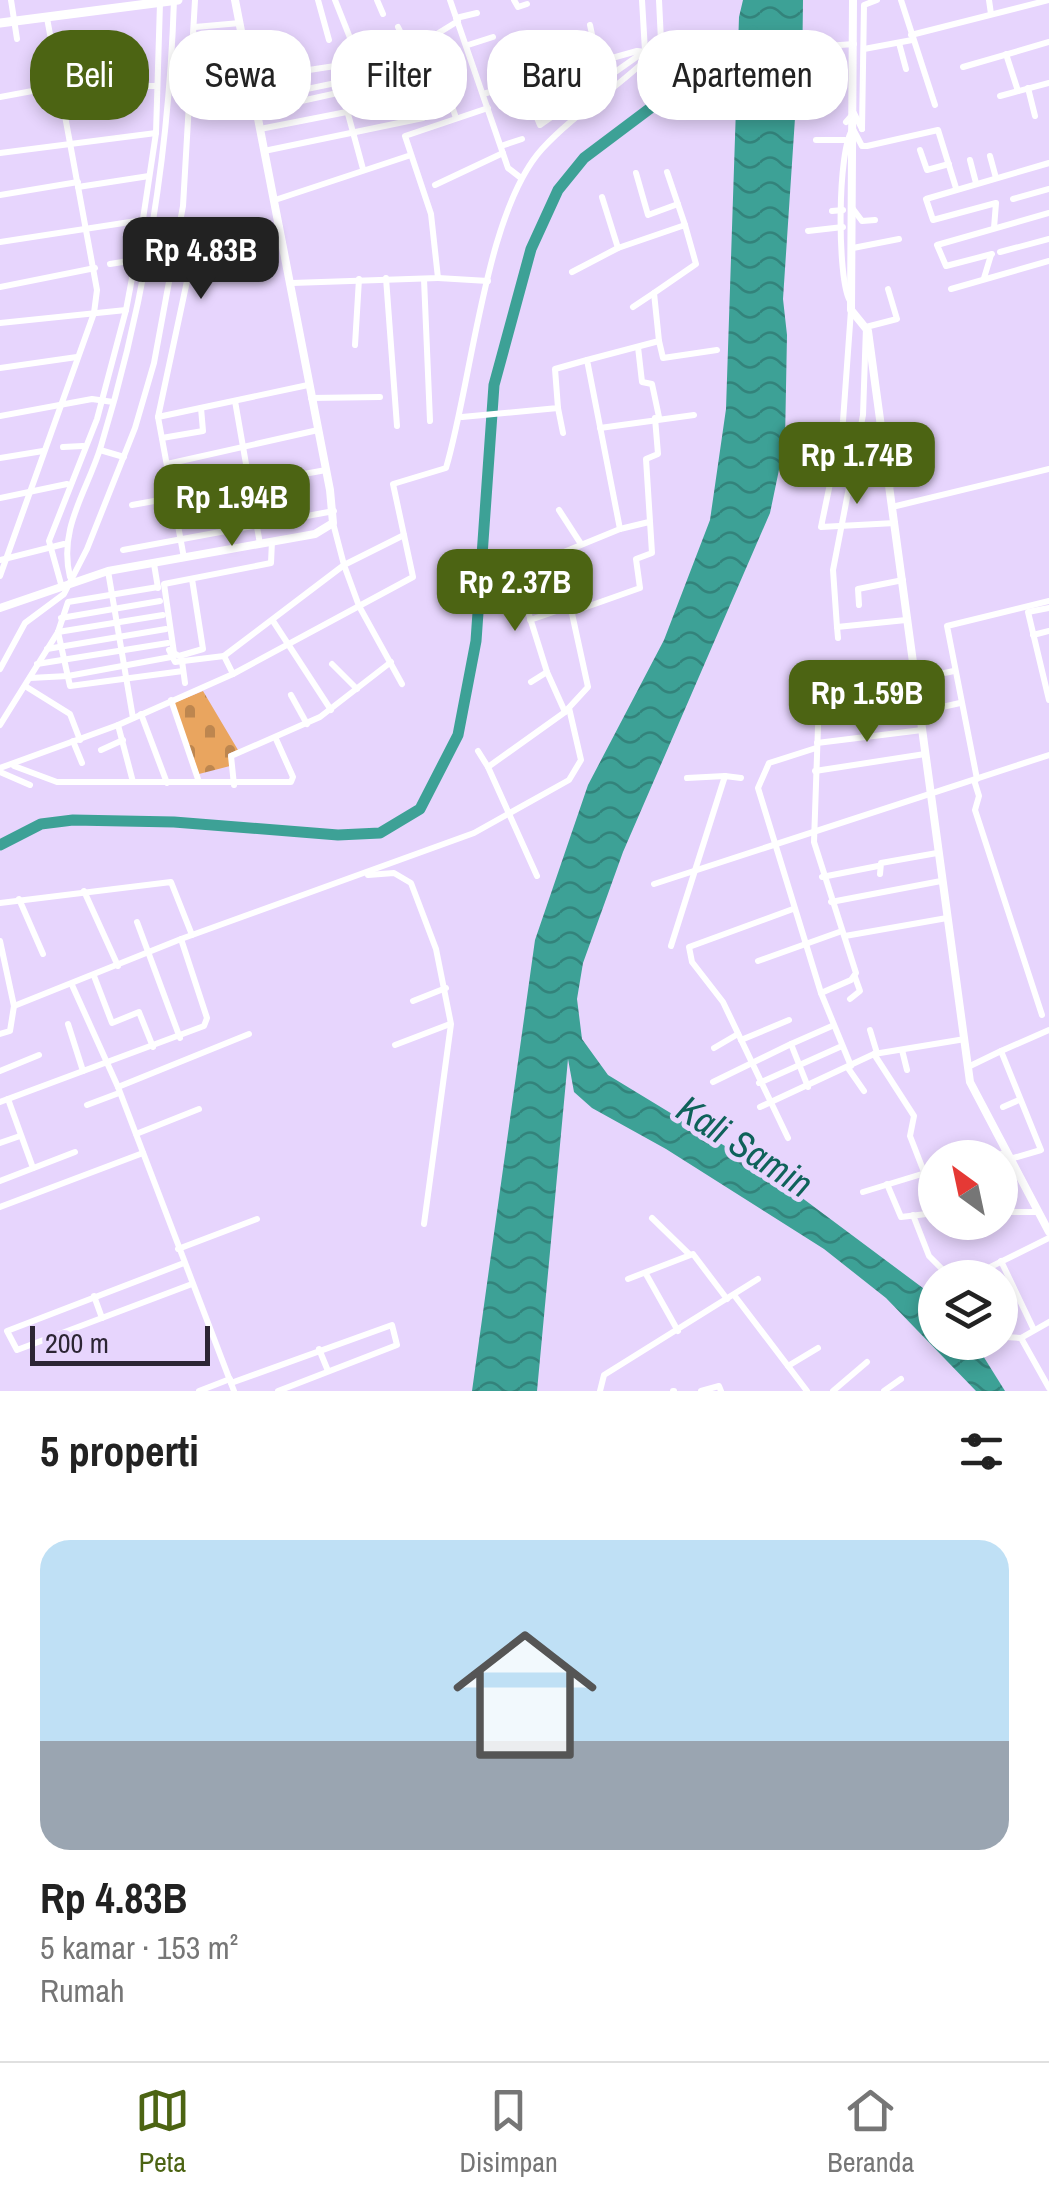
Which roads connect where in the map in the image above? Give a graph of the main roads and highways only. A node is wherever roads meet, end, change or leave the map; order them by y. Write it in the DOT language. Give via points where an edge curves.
graph roads {
  1 [pos="170,1"];
  2 [pos="121,4"];
  3 [pos="0,23"];
  1 -- 2 [label="main road"];
  2 -- 3 [label="main road"];
}
